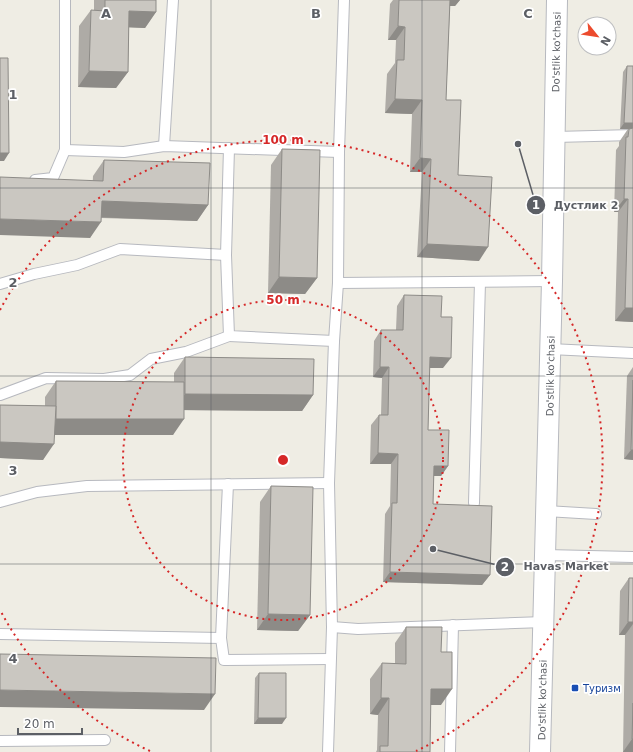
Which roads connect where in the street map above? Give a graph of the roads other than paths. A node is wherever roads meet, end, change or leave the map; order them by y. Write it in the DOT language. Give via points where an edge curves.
graph roads {
  1 [pos="65,0"];
  2 [pos="173,0"];
  3 [pos="344,0"];
  4 [pos="557,0"];
  5 [pos="633,135"];
  6 [pos="555,137"];
  7 [pos="164,146"];
  8 [pos="230,148"];
  9 [pos="65,150"];
  10 [pos="339,152"];
  11 [pos="24,180"];
  12 [pos="226,256"];
  13 [pos="552,281"];
  14 [pos="480,282"];
  15 [pos="338,283"];
  16 [pos="0,284"];
  17 [pos="229,336"];
  18 [pos="334,341"];
  19 [pos="550,349"];
  20 [pos="633,353"];
  21 [pos="0,395"];
  22 [pos="330,483"];
  23 [pos="228,484"];
  24 [pos="0,502"];
  25 [pos="474,503"];
  26 [pos="546,511"];
  27 [pos="596,514"];
  28 [pos="545,555"];
  29 [pos="633,557"];
  30 [pos="544,622"];
  31 [pos="453,625"];
  32 [pos="332,627"];
  33 [pos="0,634"];
  34 [pos="221,638"];
  35 [pos="330,659"];
  36 [pos="105,740"];
  37 [pos="0,741"];
  38 [pos="328,752"];
  39 [pos="450,752"];
  40 [pos="540,752"];
  1 -- 9 [label="lane"];
  2 -- 7 [label="lane"];
  3 -- 10 [label="lane"];
  4 -- 6 [label="street, Do'stlik ko'chasi"];
  5 -- 6 [label="lane"];
  6 -- 13 [label="street, Do'stlik ko'chasi"];
  7 -- 8 [label="lane"];
  7 -- 9 [label="lane" via="124,152"];
  8 -- 10 [label="lane"];
  8 -- 12 [label="lane"];
  9 -- 11 [label="lane" via="53,178"];
  10 -- 15 [label="lane"];
  12 -- 16 [label="lane" via="120,249 78,265"];
  12 -- 17 [label="lane"];
  13 -- 14 [label="lane"];
  13 -- 19 [label="street, Do'stlik ko'chasi"];
  14 -- 15 [label="lane"];
  14 -- 25 [label="lane"];
  15 -- 18 [label="lane"];
  17 -- 18 [label="lane"];
  17 -- 21 [label="lane" via="186,352 152,359 130,375 104,379 46,378"];
  18 -- 22 [label="lane"];
  19 -- 20 [label="lane"];
  19 -- 26 [label="street, Do'stlik ko'chasi"];
  22 -- 23 [label="lane"];
  22 -- 32 [label="lane"];
  23 -- 24 [label="lane" via="87,486 37,492"];
  23 -- 34 [label="lane"];
  26 -- 27 [label="lane"];
  26 -- 28 [label="street, Do'stlik ko'chasi"];
  28 -- 29 [label="lane"];
  28 -- 30 [label="street, Do'stlik ko'chasi"];
  30 -- 31 [label="lane"];
  30 -- 40 [label="street, Do'stlik ko'chasi"];
  31 -- 32 [label="lane" via="358,629"];
  31 -- 39 [label="lane"];
  32 -- 35 [label="lane"];
  33 -- 34 [label="lane"];
  34 -- 35 [label="lane" via="224,660"];
  35 -- 38 [label="lane"];
  36 -- 37 [label="lane"];
}
